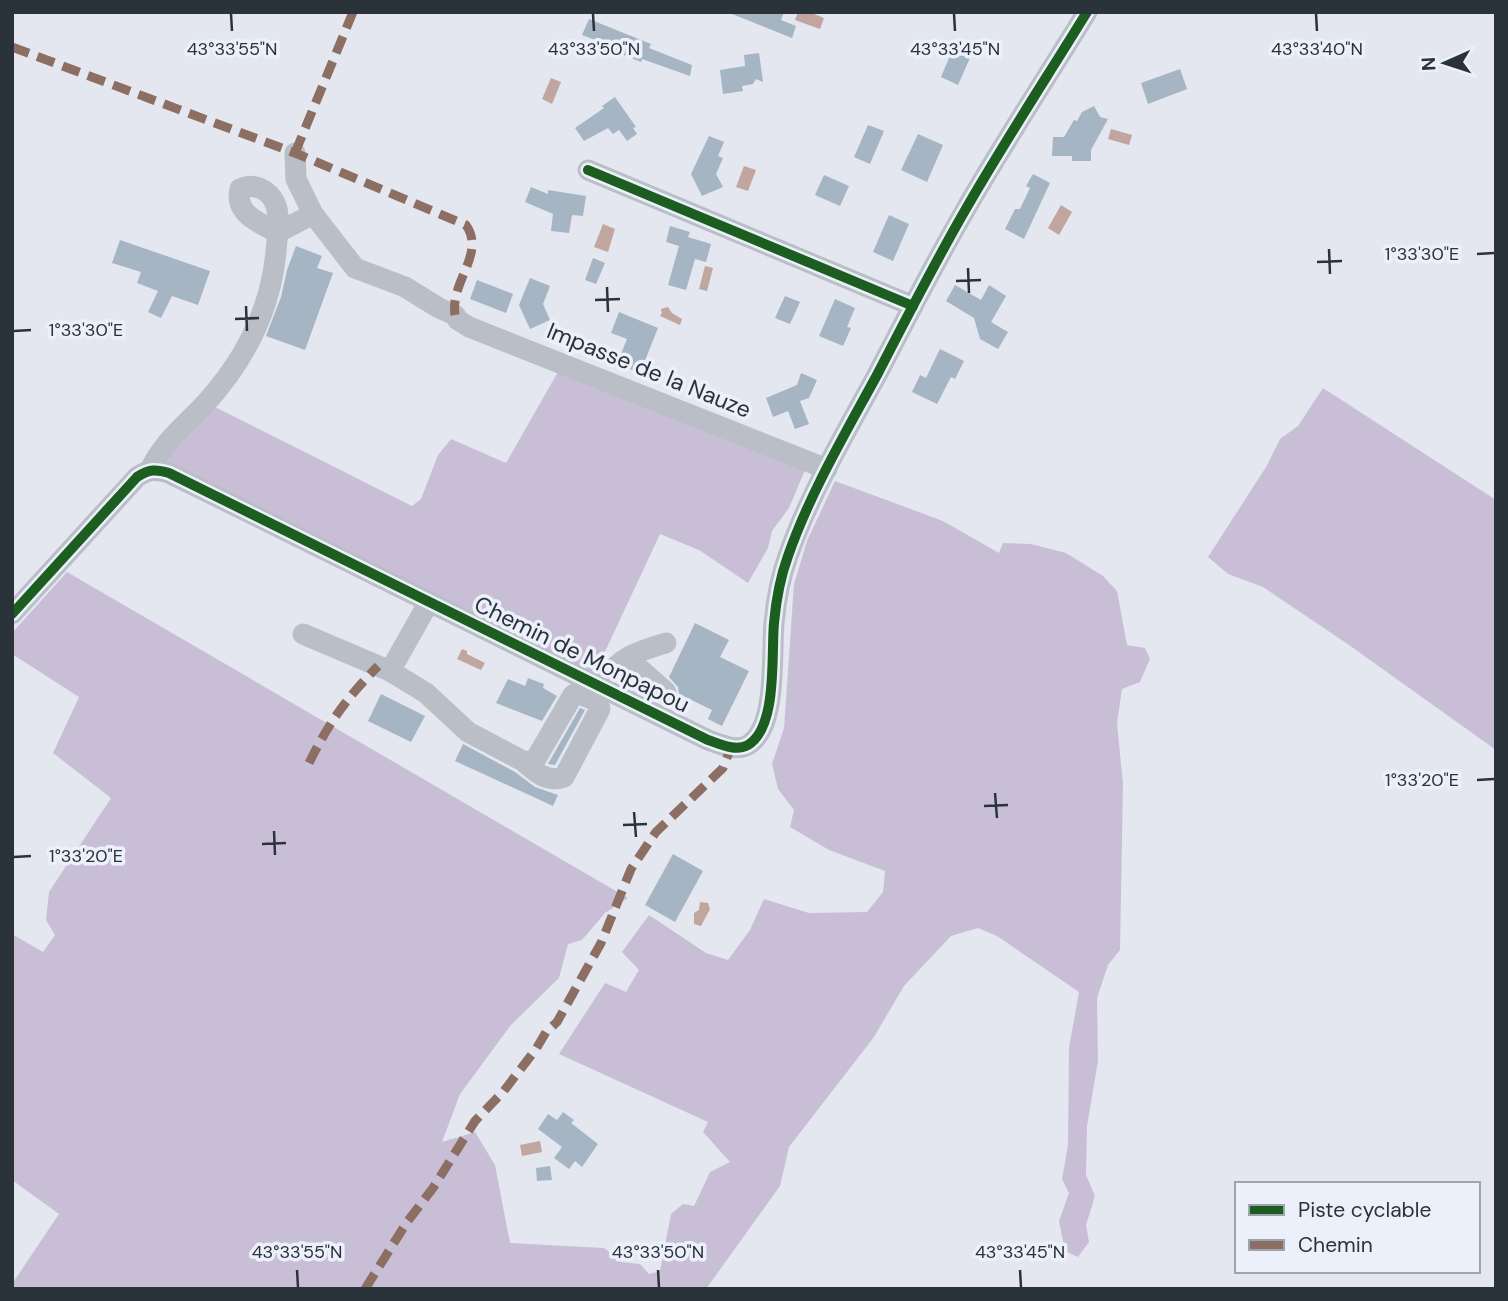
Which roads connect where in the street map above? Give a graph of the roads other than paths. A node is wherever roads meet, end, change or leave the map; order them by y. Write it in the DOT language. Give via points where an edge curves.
graph roads {
  1 [pos="1087,12"];
  2 [pos="295,153"];
  3 [pos="588,170"];
  4 [pos="296,178"];
  5 [pos="271,195"];
  6 [pos="313,214"];
  7 [pos="277,233"];
  8 [pos="913,306"];
  9 [pos="827,469"];
  10 [pos="150,470"];
  11 [pos="429,602"];
  12 [pos="12,614"];
  13 [pos="303,634"];
  14 [pos="666,643"];
  15 [pos="623,661"];
  16 [pos="390,671"];
  17 [pos="601,686"];
  18 [pos="666,692"];
  19 [pos="523,761"];
  1 -- 8 [label="street, Chemin de Monpapou" via="972,198"];
  2 -- 4 [label="street"];
  3 -- 8 [label="street"];
  4 -- 5 [label="street"];
  4 -- 6 [label="street, Impasse de la Nauze"];
  5 -- 7 [label="street" via="277,207"];
  5 -- 7 [label="street" via="251,186 240,189 238,198 247,215"];
  6 -- 7 [label="street"];
  6 -- 9 [label="street, Impasse de la Nauze" via="355,268 405,287 469,327"];
  7 -- 10 [label="street" via="262,314 238,364 163,447"];
  8 -- 9 [label="street, Chemin de Monpapou"];
  9 -- 17 [label="street, Chemin de Monpapou" via="784,570 774,623 768,707 760,731 749,745 731,747 708,740"];
  10 -- 11 [label="street, Chemin de Monpapou" via="169,473"];
  10 -- 12 [label="street" via="137,477"];
  11 -- 16 [label="street"];
  11 -- 17 [label="street, Chemin de Monpapou"];
  13 -- 16 [label="street"];
  14 -- 15 [label="street" via="636,651"];
  15 -- 17 [label="street"];
  15 -- 18 [label="street"];
  16 -- 19 [label="street" via="426,693 468,732"];
}
